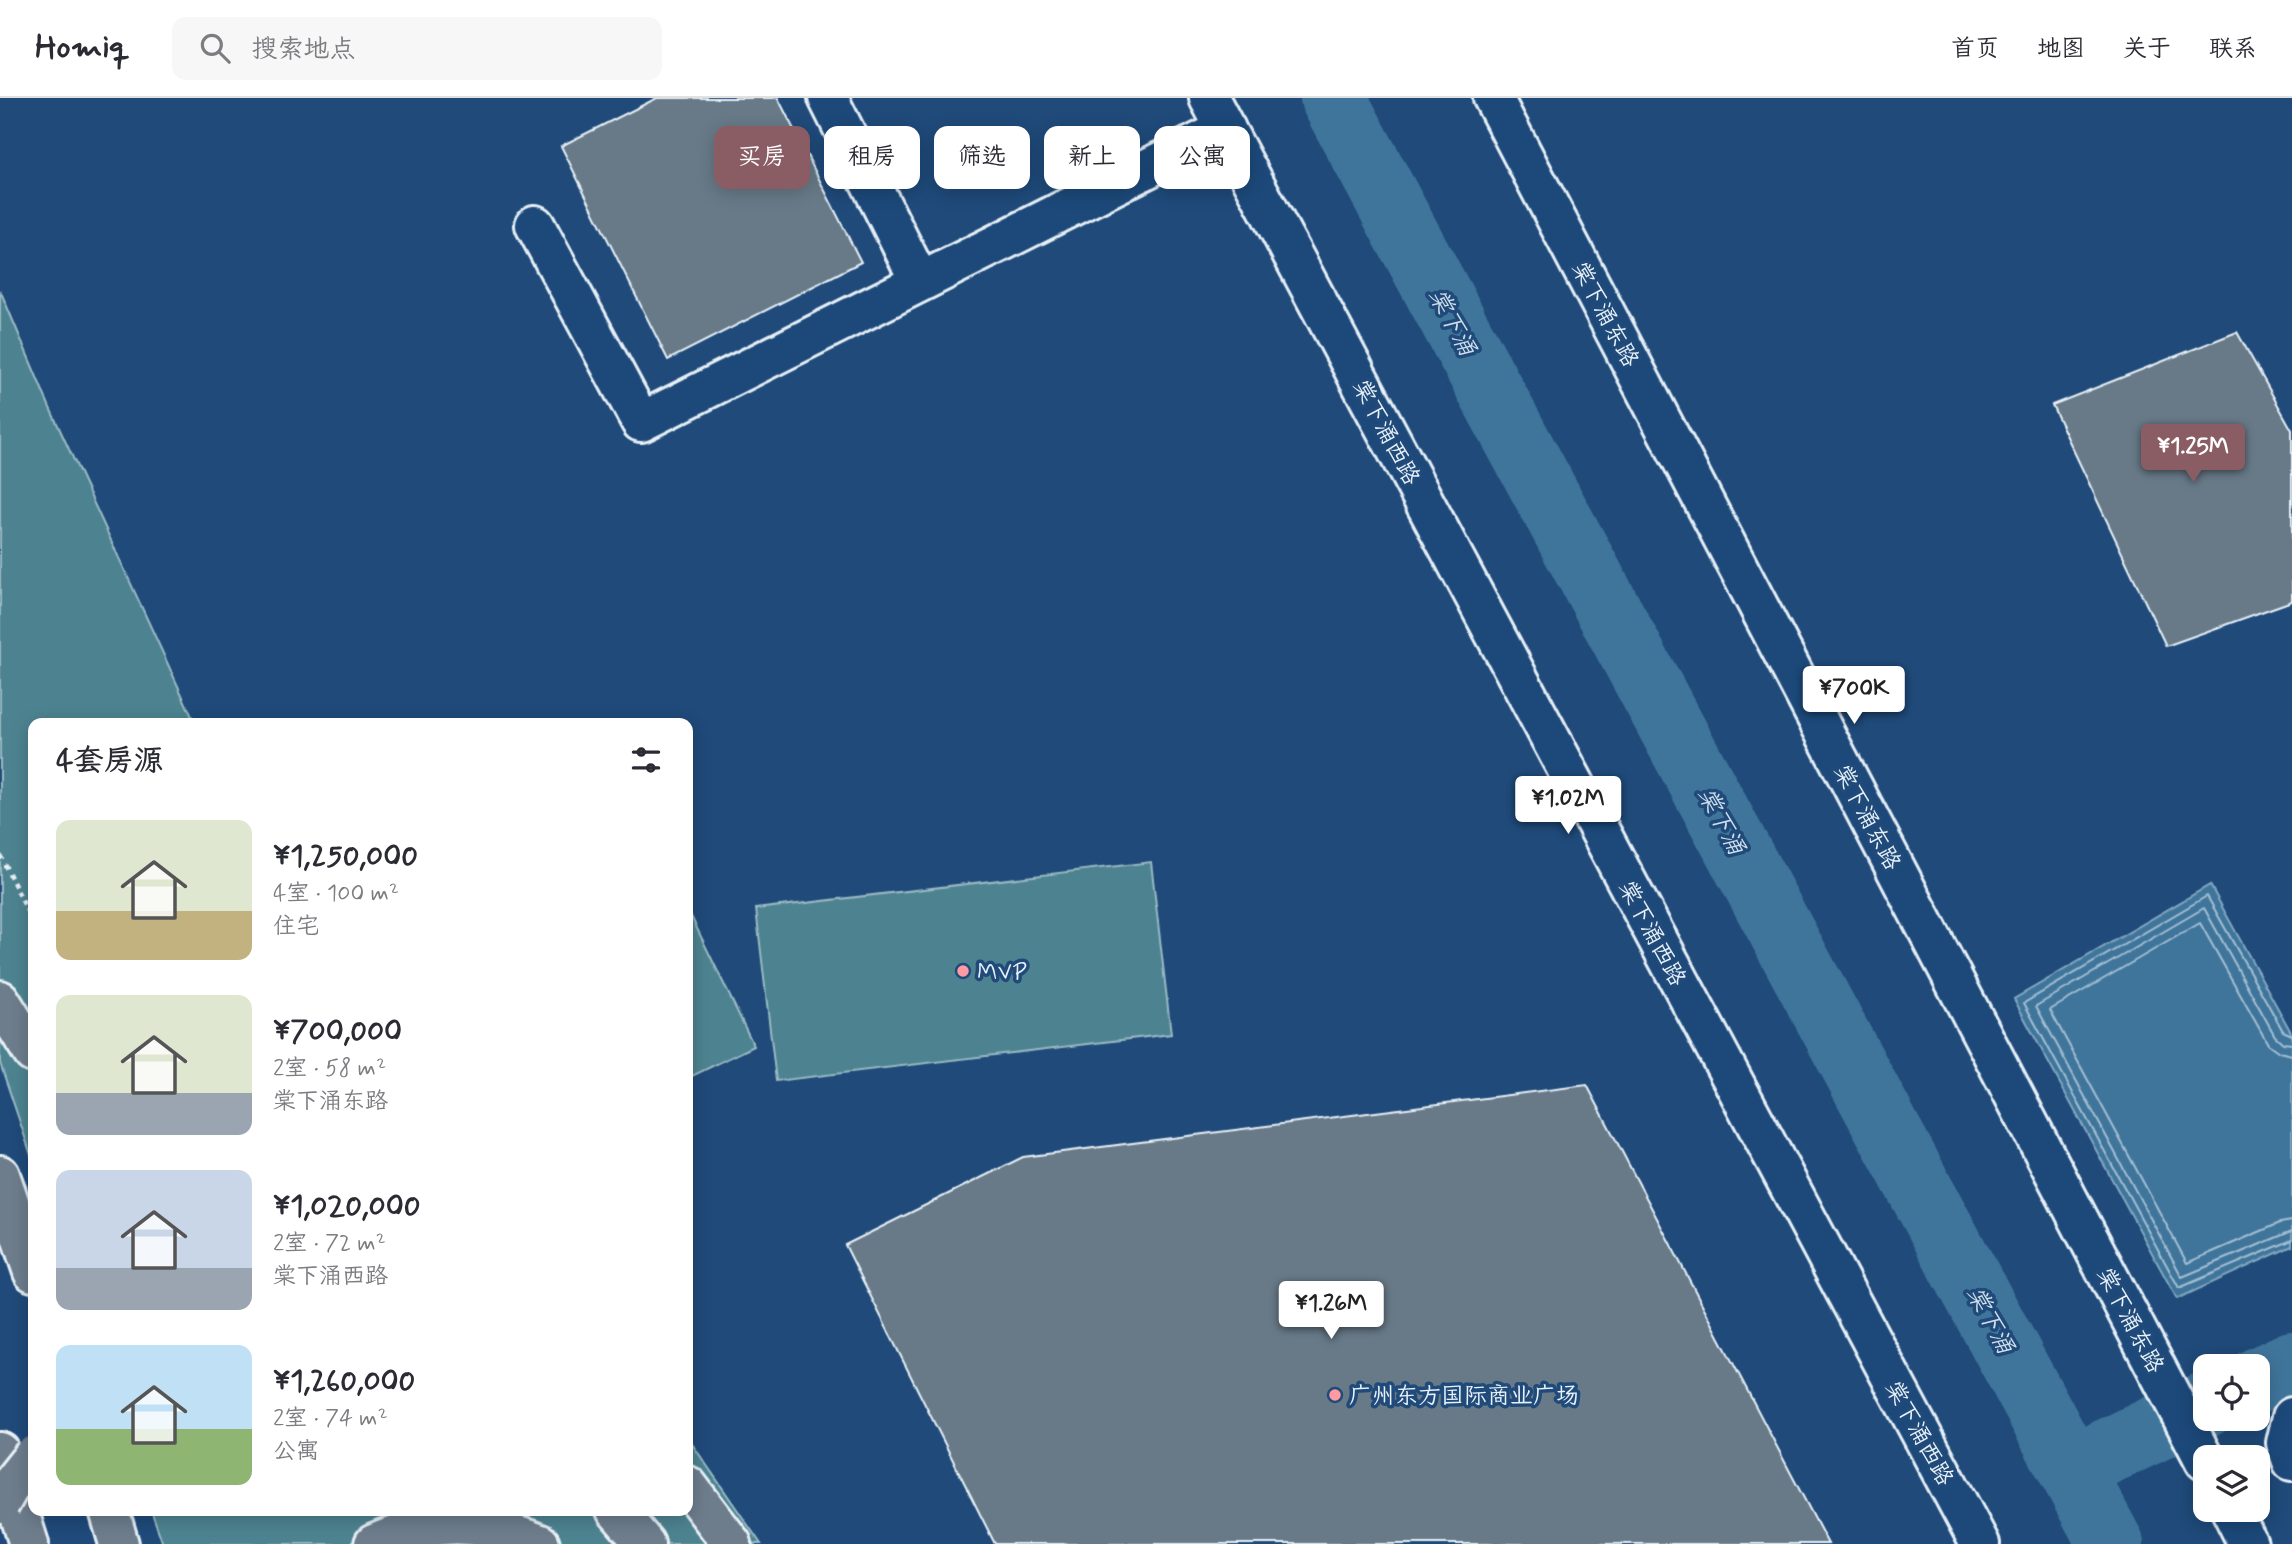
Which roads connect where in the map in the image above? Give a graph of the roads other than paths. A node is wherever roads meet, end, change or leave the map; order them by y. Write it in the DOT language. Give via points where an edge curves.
graph roads {
  1 [pos="828,98"];
  2 [pos="1493,98"];
  3 [pos="1217,114"];
  4 [pos="535,225"];
  5 [pos="920,282"];
  6 [pos="0,1000"];
  7 [pos="28,1045"];
  8 [pos="0,1175"];
  9 [pos="28,1257"];
  10 [pos="2292,1417"];
  11 [pos="2196,1445"];
  12 [pos="0,1452"];
  13 [pos="2292,1461"];
  14 [pos="28,1462"];
  15 [pos="693,1493"];
  16 [pos="0,1504"];
  17 [pos="111,1516"];
  18 [pos="621,1516"];
  19 [pos="2237,1522"];
  20 [pos="29,1544"];
  21 [pos="119,1544"];
  22 [pos="374,1544"];
  23 [pos="540,1544"];
  24 [pos="645,1544"];
  25 [pos="732,1544"];
  26 [pos="1980,1544"];
  27 [pos="2248,1544"];
  1 -- 5 [label="street"];
  2 -- 11 [label="street, 棠下涌东路"];
  3 -- 5 [label="street"];
  3 -- 26 [label="street, 棠下涌西路"];
  4 -- 5 [label="street" via="641,422"];
  6 -- 7 [label="highway"];
  8 -- 9 [label="highway"];
  10 -- 13 [label="street" via="2286,1443"];
  12 -- 20 [label="highway"];
  14 -- 16 [label="highway, bridge"];
  15 -- 25 [label="highway"];
  17 -- 21 [label="highway"];
  18 -- 24 [label="highway"];
  19 -- 27 [label="street"];
  22 -- 23 [label="highway" via="404,1531 459,1524 498,1528"];
}
